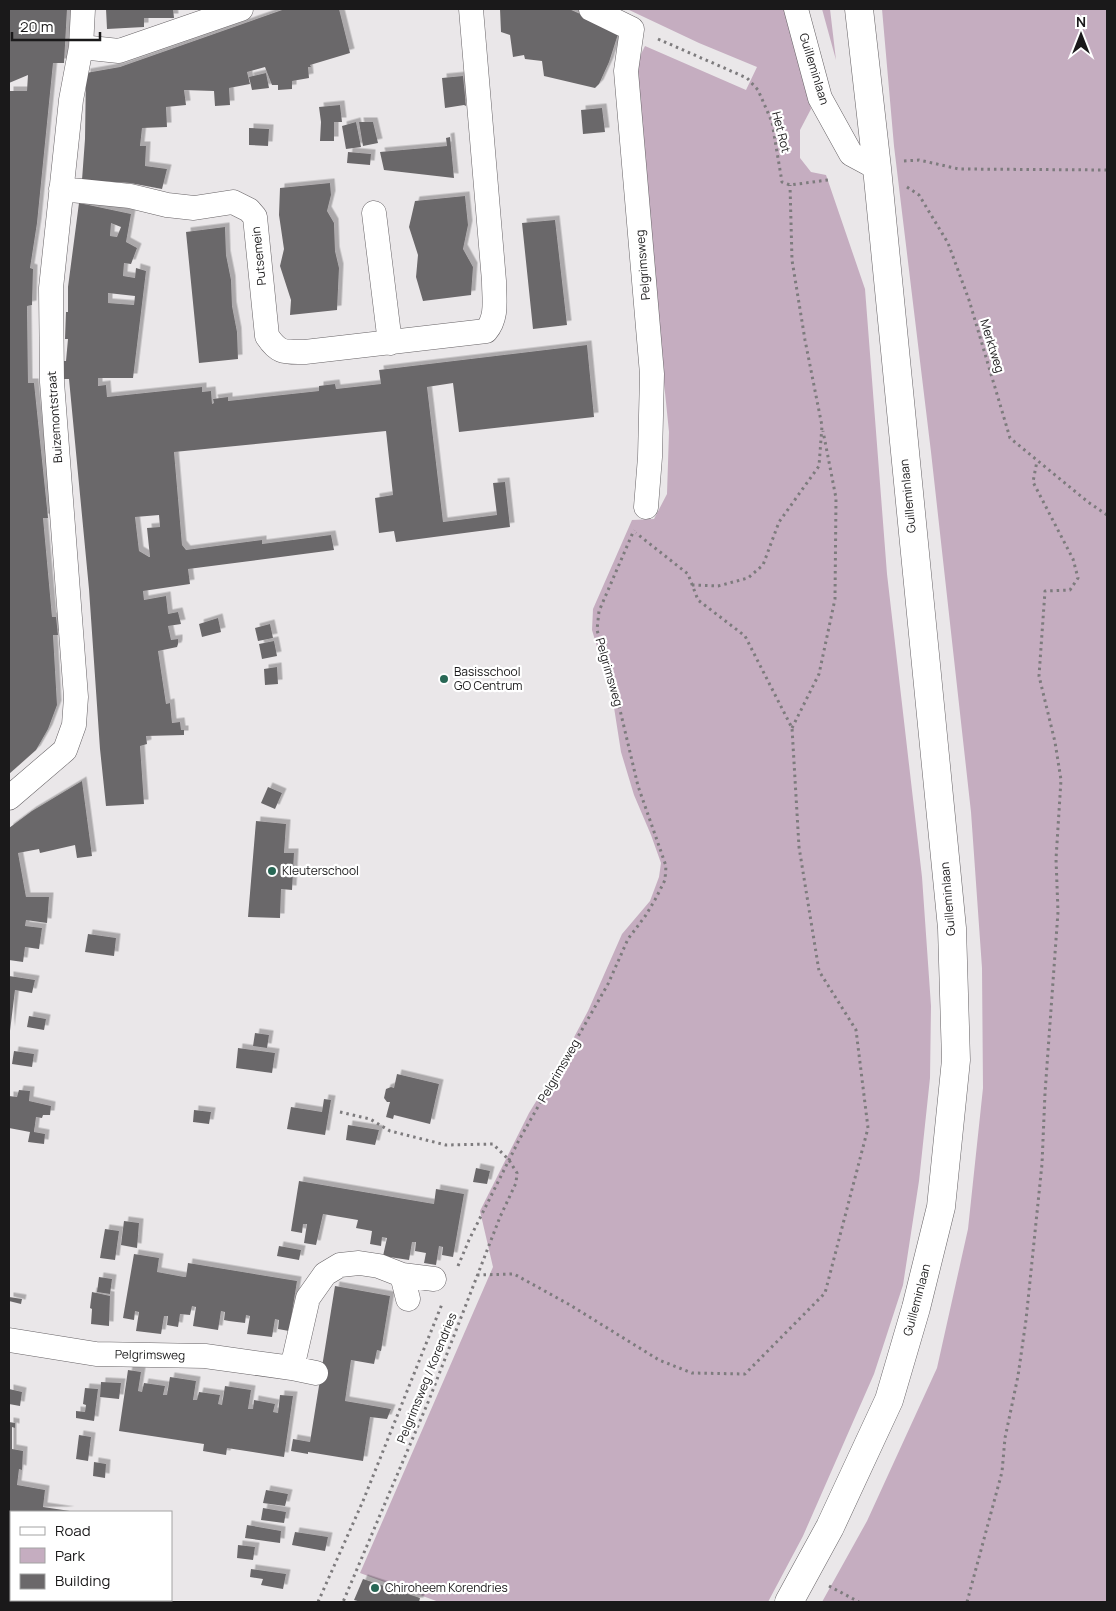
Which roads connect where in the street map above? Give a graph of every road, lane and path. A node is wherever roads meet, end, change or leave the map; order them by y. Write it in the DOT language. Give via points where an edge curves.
graph roads {
  1 [pos="83,9"];
  2 [pos="241,9"];
  3 [pos="471,9"];
  4 [pos="591,9"];
  5 [pos="796,9"];
  6 [pos="859,9"];
  7 [pos="662,40"];
  8 [pos="81,47"];
  9 [pos="887,165"];
  10 [pos="1107,170"];
  11 [pos="828,180"];
  12 [pos="790,185"];
  13 [pos="61,189"];
  14 [pos="374,213"];
  15 [pos="390,343"];
  16 [pos="822,426"];
  17 [pos="1037,461"];
  18 [pos="646,507"];
  19 [pos="1107,515"];
  20 [pos="634,532"];
  21 [pos="692,585"];
  22 [pos="792,728"];
  23 [pos="9,798"];
  24 [pos="340,1112"];
  25 [pos="509,1160"];
  26 [pos="402,1275"];
  27 [pos="477,1275"];
  28 [pos="444,1285"];
  29 [pos="408,1299"];
  30 [pos="9,1340"];
  31 [pos="292,1368"];
  32 [pos="316,1373"];
  33 [pos="318,1602"];
  34 [pos="343,1602"];
  35 [pos="789,1602"];
  36 [pos="967,1602"];
  1 -- 8 [label="street, Buizemontstraat"];
  2 -- 8 [label="street" via="119,51"];
  3 -- 15 [label="street, Putsemein" via="495,312 486,331"];
  4 -- 18 [label="street, Pelgrimsweg" via="632,29 626,71 652,374"];
  5 -- 9 [label="street, Guilleminlaan" via="820,98 850,154"];
  6 -- 9 [label="main road, Guilleminlaan"];
  7 -- 12 [label="path, Het Rot" via="747,78 758,90 772,122 782,182"];
  8 -- 13 [label="street, Buizemontstraat" via="71,100"];
  9 -- 10 [label="path" via="919,160 959,169"];
  9 -- 17 [label="path, Merktweg" via="919,195 948,243 969,300 1010,438"];
  9 -- 35 [label="main road, Guilleminlaan" via="952,928 956,1060 941,1207 889,1400 830,1527"];
  11 -- 12 [label="path"];
  12 -- 16 [label="path" via="792,260"];
  13 -- 15 [label="street, Putsemein" via="130,196 194,208 233,202 255,217 267,336 275,348 284,352 305,352"];
  13 -- 23 [label="street, Buizemontstraat" via="51,288 52,382 76,697 74,725 65,750"];
  14 -- 15 [label="street"];
  16 -- 21 [label="path" via="819,466 779,522 763,565 748,578 718,586"];
  16 -- 22 [label="path" via="836,498 835,599 819,674"];
  17 -- 19 [label="path, Merktweg"];
  17 -- 36 [label="path" via="1033,482 1073,559 1078,578 1070,590 1045,591 1042,614 1039,676 1061,780 1056,859 1058,912 1042,1164 1026,1320 1004,1438 1002,1472"];
  18 -- 20 [label="path, Pelgrimsweg"];
  20 -- 21 [label="path" via="688,574"];
  20 -- 25 [label="path, Pelgrimsweg" via="599,611 597,630 638,786 666,866 665,880 628,940 608,984"];
  21 -- 22 [label="path" via="698,600 746,636"];
  22 -- 27 [label="path" via="799,847 819,972 856,1030 868,1128 825,1293 745,1374 692,1373 659,1360 514,1274"];
  24 -- 25 [label="path" via="370,1119 390,1131 446,1146 493,1144"];
  25 -- 27 [label="path, Pelgrimsweg / Korendries" via="517,1173 516,1183"];
  25 -- 28 [label="path, Pelgrimsweg"];
  26 -- 28 [label="street"];
  26 -- 29 [label="street"];
  26 -- 31 [label="street" via="380,1266 359,1263 340,1265 325,1274 308,1298"];
  27 -- 34 [label="path, Pelgrimsweg / Korendries" via="429,1400"];
  28 -- 33 [label="path, Pelgrimsweg" via="363,1501"];
  30 -- 31 [label="street, Pelgrimsweg" via="96,1354 205,1356"];
  31 -- 32 [label="street, Pelgrimsweg"];
}
